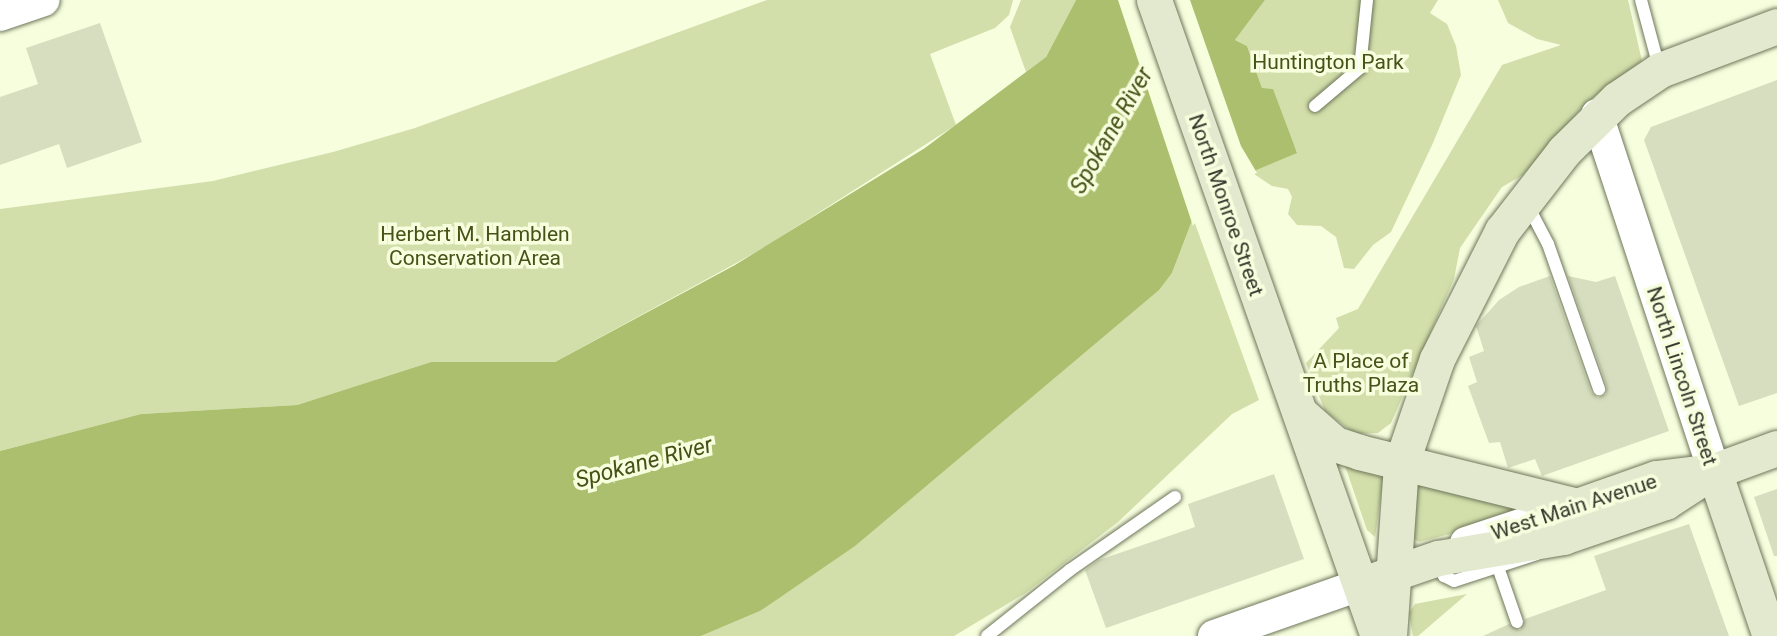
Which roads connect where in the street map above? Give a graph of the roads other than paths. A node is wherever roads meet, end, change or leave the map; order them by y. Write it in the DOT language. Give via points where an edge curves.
graph roads {
  1 [pos="44,0"];
  2 [pos="1154,0"];
  3 [pos="1367,0"];
  4 [pos="1641,0"];
  5 [pos="0,15"];
  6 [pos="1777,26"];
  7 [pos="1660,70"];
  8 [pos="1315,106"];
  9 [pos="1597,115"];
  10 [pos="1524,200"];
  11 [pos="1600,389"];
  12 [pos="1298,410"];
  13 [pos="1777,448"];
  14 [pos="1401,464"];
  15 [pos="1714,471"];
  16 [pos="1175,497"];
  17 [pos="1577,506"];
  18 [pos="1563,537"];
  19 [pos="1438,558"];
  20 [pos="1499,570"];
  21 [pos="1393,573"];
  22 [pos="1360,584"];
  23 [pos="1517,622"];
  24 [pos="987,636"];
  25 [pos="1214,636"];
  26 [pos="1378,636"];
  27 [pos="1389,636"];
  28 [pos="1770,636"];
  1 -- 5 [label="street"];
  2 -- 12 [label="main road, North Monroe Street"];
  3 -- 8 [label="lane" via="1360,68"];
  4 -- 7 [label="lane"];
  6 -- 7 [label="main road"];
  7 -- 9 [label="main road"];
  9 -- 10 [label="main road"];
  9 -- 15 [label="street, North Lincoln Street"];
  10 -- 11 [label="lane" via="1548,244"];
  10 -- 14 [label="main road" via="1502,231 1437,359"];
  12 -- 14 [label="main road, North Monroe Street" via="1335,444"];
  12 -- 22 [label="main road, North Monroe Street"];
  13 -- 15 [label="main road, West Main Avenue"];
  14 -- 17 [label="main road, North Monroe Street"];
  14 -- 21 [label="main road"];
  15 -- 17 [label="main road, West Main Avenue" via="1656,478"];
  15 -- 18 [label="main road, West Main Avenue" via="1665,502"];
  15 -- 28 [label="main road, North Lincoln Street"];
  16 -- 24 [label="lane" via="1070,570"];
  17 -- 19 [label="street, West Main Avenue" via="1473,540"];
  18 -- 19 [label="main road, West Main Avenue"];
  18 -- 20 [label="lane" via="1525,561"];
  19 -- 20 [label="lane" via="1448,580"];
  19 -- 21 [label="main road, West Main Avenue"];
  20 -- 23 [label="lane"];
  21 -- 22 [label="main road, West Main Avenue"];
  21 -- 27 [label="main road"];
  22 -- 25 [label="street, West Main Avenue"];
  22 -- 26 [label="main road, North Monroe Street"];
}
